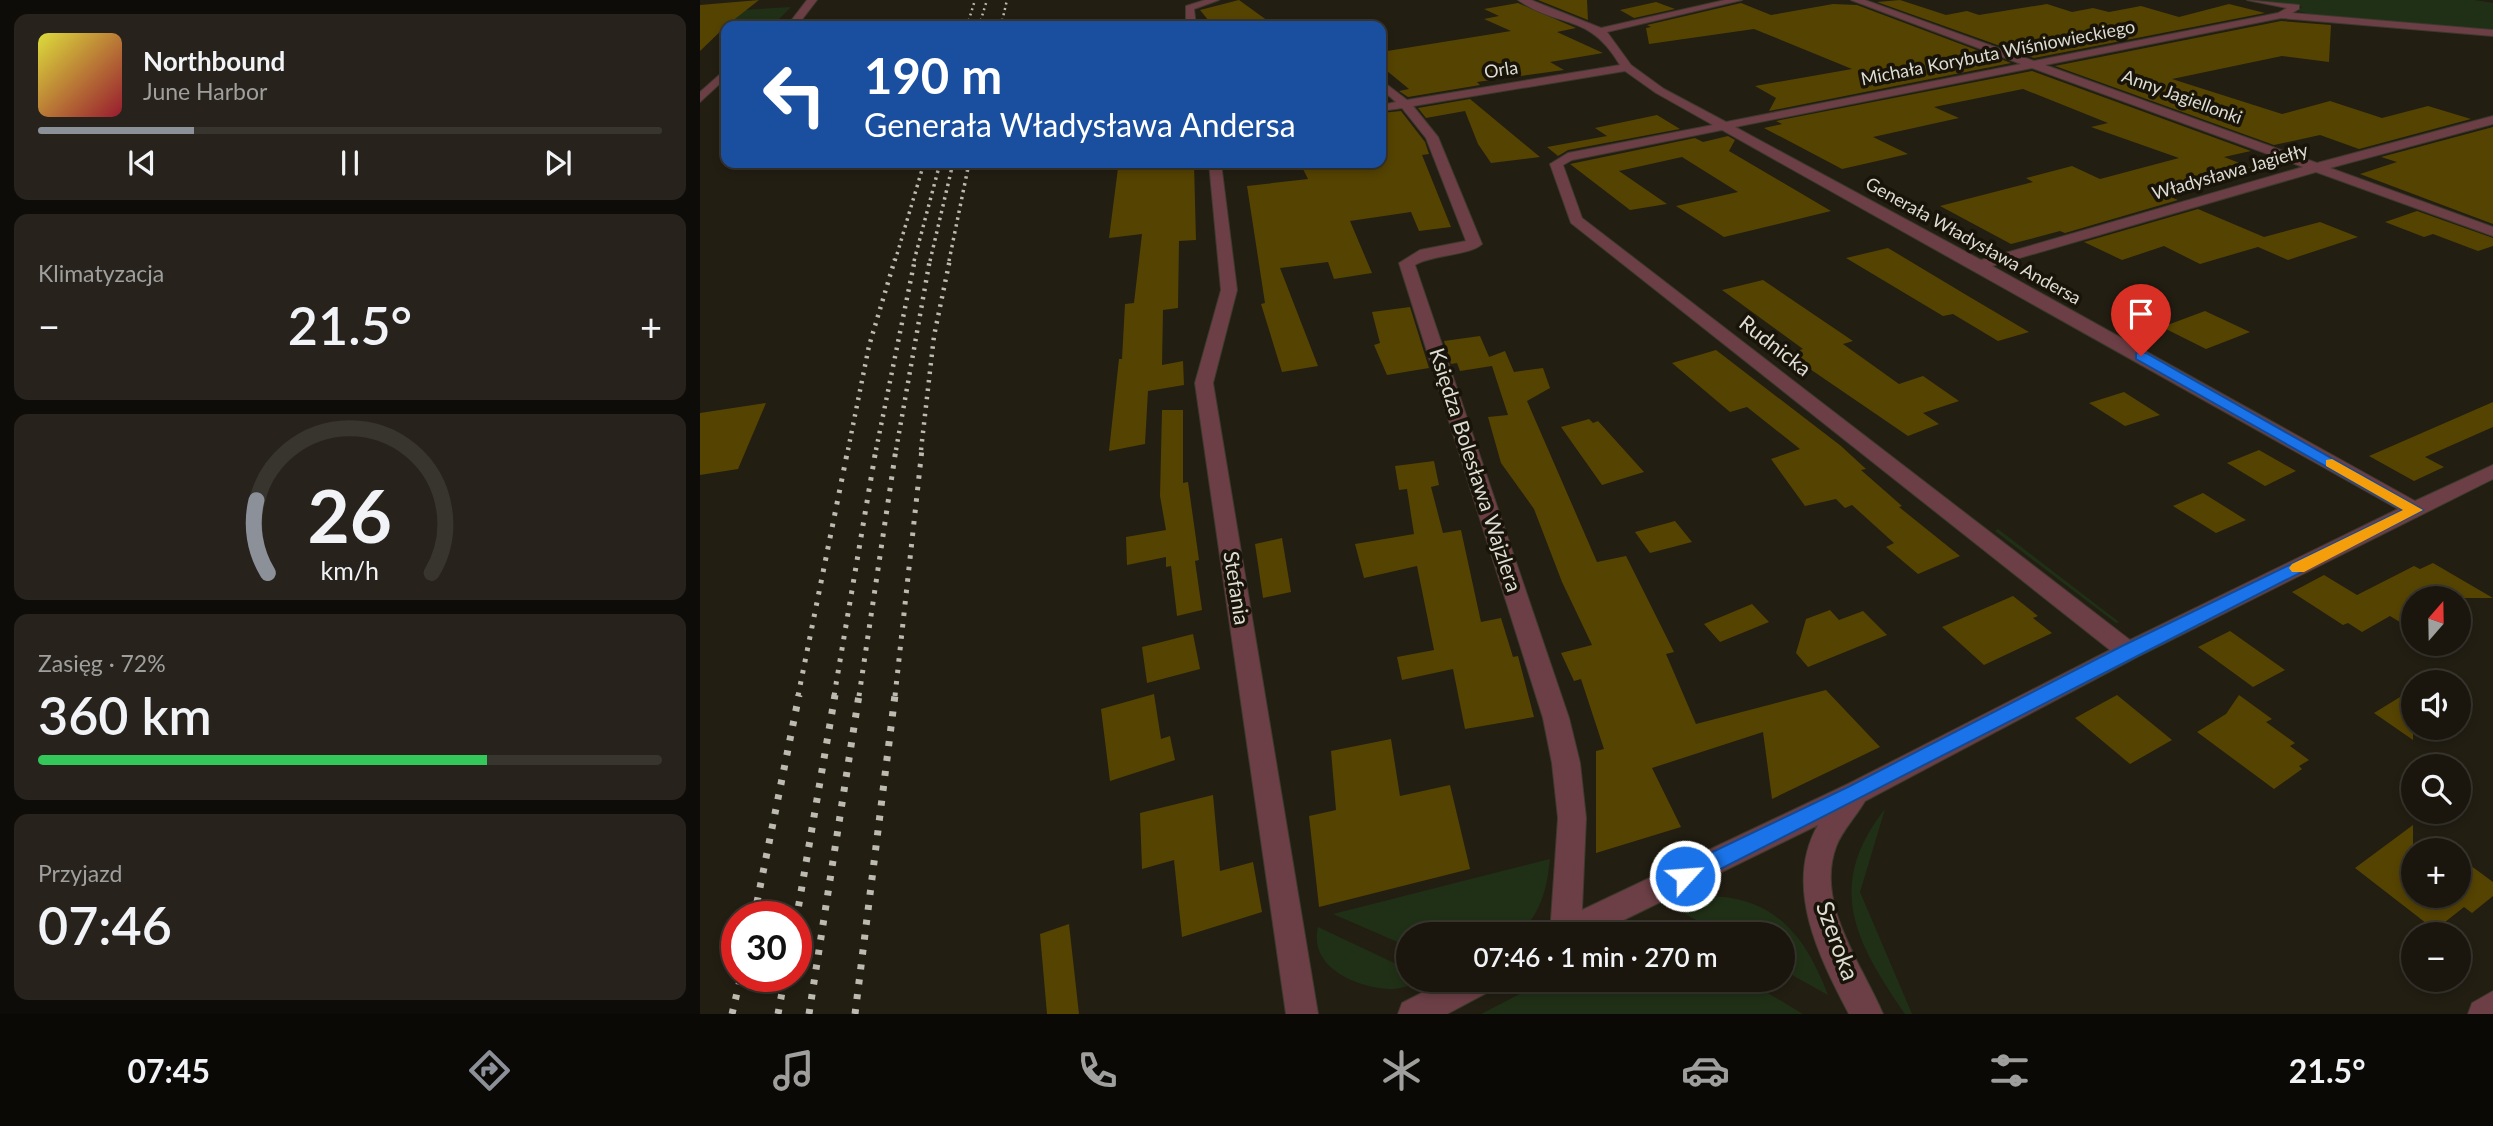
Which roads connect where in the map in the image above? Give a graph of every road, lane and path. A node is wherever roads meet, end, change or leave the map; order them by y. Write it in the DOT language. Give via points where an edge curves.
graph roads {
  1 [pos="813,0"];
  2 [pos="1214,0"];
  3 [pos="1523,0"];
  4 [pos="1737,0"];
  5 [pos="1856,0"];
  6 [pos="2252,0"];
  7 [pos="2287,13"];
  8 [pos="796,21"];
  9 [pos="1190,21"];
  10 [pos="1600,31"];
  11 [pos="2493,33"];
  12 [pos="2033,63"];
  13 [pos="1627,67"];
  14 [pos="721,77"];
  15 [pos="1386,87"];
  16 [pos="700,99"];
  17 [pos="1405,104"];
  18 [pos="1386,107"];
  19 [pos="2493,120"];
  20 [pos="1721,125"];
  21 [pos="2318,167"];
  22 [pos="1216,168"];
  23 [pos="2493,232"];
  24 [pos="1979,265"];
  25 [pos="2493,471"];
  26 [pos="2415,510"];
  27 [pos="2128,650"];
  28 [pos="1858,792"];
  29 [pos="1566,922"];
  30 [pos="1590,922"];
  31 [pos="1456,992"];
  32 [pos="2493,1007"];
  33 [pos="1303,1014"];
  34 [pos="1414,1014"];
  35 [pos="1867,1014"];
  36 [pos="2484,1014"];
  1 -- 8 [label="street"];
  2 -- 9 [label="street" via="1189,8"];
  3 -- 10 [label="street, Generała Władysława Andersa"];
  4 -- 10 [label="street"];
  5 -- 12 [label="street, Anny Jagiellonki"];
  6 -- 7 [label="street" via="2296,7"];
  7 -- 11 [label="street"];
  7 -- 12 [label="street, Michała Korybuta Wiśniowieckiego"];
  10 -- 13 [label="street, Generała Władysława Andersa"];
  12 -- 20 [label="street, Michała Korybuta Wiśniowieckiego"];
  12 -- 21 [label="street, Anny Jagiellonki"];
  13 -- 17 [label="street, Orla"];
  13 -- 20 [label="street, Generała Władysława Andersa"];
  14 -- 16 [label="street"];
  15 -- 17 [label="street, Księdza Bolesława Wajzlera"];
  17 -- 18 [label="street, Orla"];
  17 -- 29 [label="street, Księdza Bolesława Wajzlera" via="1432,137 1475,244 1425,253 1407,263 1556,718 1572,818"];
  19 -- 21 [label="street, Władysława Jagiełły"];
  20 -- 24 [label="street, Generała Władysława Andersa"];
  20 -- 27 [label="street, Rudnicka" via="1561,159 1556,164 1576,219"];
  21 -- 23 [label="street, Anny Jagiellonki"];
  21 -- 24 [label="street, Władysława Jagiełły"];
  22 -- 33 [label="street, Stefania" via="1229,290 1204,383"];
  24 -- 26 [label="street, Generała Władysława Andersa"];
  25 -- 26 [label="street"];
  26 -- 27 [label="street"];
  27 -- 28 [label="street"];
  28 -- 30 [label="street"];
  28 -- 35 [label="street, Szeroka" via="1823,843 1818,881 1831,936"];
  31 -- 34 [label="street"];
  32 -- 36 [label="street"];
}
